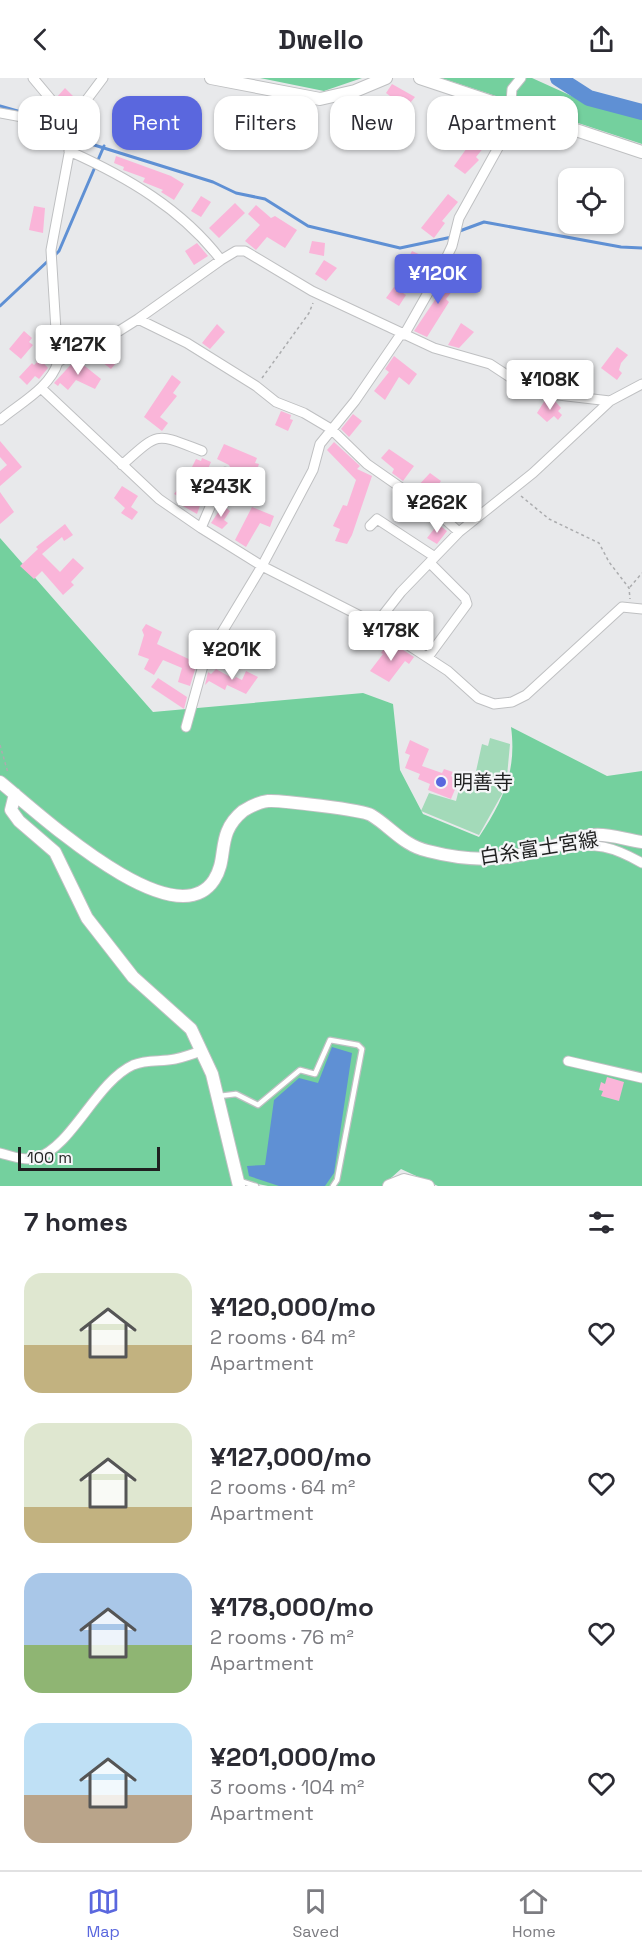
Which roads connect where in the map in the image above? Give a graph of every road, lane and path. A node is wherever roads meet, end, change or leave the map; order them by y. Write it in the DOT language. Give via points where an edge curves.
graph roads {
  1 [pos="33,78"];
  2 [pos="103,78"];
  3 [pos="211,78"];
  4 [pos="386,78"];
  5 [pos="420,78"];
  6 [pos="521,78"];
  7 [pos="47,96"];
  8 [pos="90,96"];
  9 [pos="472,96"];
  10 [pos="512,96"];
  11 [pos="0,113"];
  12 [pos="11,116"];
  13 [pos="18,117"];
  14 [pos="0,124"];
  15 [pos="578,131"];
  16 [pos="497,150"];
  17 [pos="69,151"];
  18 [pos="642,152"];
  19 [pos="221,260"];
  20 [pos="312,291"];
  21 [pos="138,319"];
  22 [pos="402,334"];
  23 [pos="58,362"];
  24 [pos="642,384"];
  25 [pos="256,386"];
  26 [pos="41,388"];
  27 [pos="610,401"];
  28 [pos="0,420"];
  29 [pos="331,429"];
  30 [pos="202,451"];
  31 [pos="122,465"];
  32 [pos="225,472"];
  33 [pos="513,489"];
  34 [pos="370,526"];
  35 [pos="201,528"];
  36 [pos="459,532"];
  37 [pos="433,560"];
  38 [pos="262,566"];
  39 [pos="642,573"];
  40 [pos="629,588"];
  41 [pos="631,606"];
  42 [pos="642,609"];
  43 [pos="376,624"];
  44 [pos="428,657"];
  45 [pos="186,727"];
  46 [pos="0,745"];
  47 [pos="0,782"];
  48 [pos="15,794"];
  49 [pos="642,842"];
  50 [pos="546,848"];
  51 [pos="642,863"];
  52 [pos="201,1051"];
  53 [pos="568,1061"];
  54 [pos="642,1078"];
  55 [pos="218,1096"];
  56 [pos="0,1153"];
  57 [pos="238,1183"];
  58 [pos="256,1186"];
  59 [pos="333,1186"];
  60 [pos="389,1186"];
  61 [pos="428,1186"];
  1 -- 7 [label="street"];
  2 -- 8 [label="street"];
  3 -- 4 [label="street" via="320,99"];
  5 -- 9 [label="street"];
  6 -- 10 [label="street" via="512,89"];
  11 -- 12 [label="street"];
  12 -- 13 [label="street"];
  12 -- 14 [label="street"];
  15 -- 18 [label="street"];
  16 -- 22 [label="street" via="459,218 443,265"];
  17 -- 19 [label="street" via="137,185 201,234"];
  17 -- 23 [label="street" via="51,250"];
  19 -- 20 [label="street" via="236,251 245,251"];
  19 -- 21 [label="street"];
  20 -- 22 [label="street"];
  20 -- 25 [label="path" via="309,313"];
  21 -- 23 [label="street"];
  21 -- 25 [label="street"];
  22 -- 27 [label="street" via="490,364 528,389"];
  22 -- 29 [label="street"];
  23 -- 26 [label="street"];
  24 -- 27 [label="street"];
  25 -- 29 [label="street" via="276,402"];
  26 -- 28 [label="street"];
  26 -- 31 [label="street"];
  27 -- 33 [label="street"];
  29 -- 36 [label="street" via="367,464"];
  29 -- 38 [label="street" via="320,444 313,470"];
  30 -- 31 [label="street" via="163,436 152,438"];
  31 -- 35 [label="street" via="159,499"];
  32 -- 35 [label="street"];
  33 -- 36 [label="street"];
  33 -- 40 [label="path" via="549,519 599,543"];
  34 -- 37 [label="street" via="377,519"];
  35 -- 38 [label="street"];
  36 -- 37 [label="street"];
  37 -- 43 [label="street"];
  37 -- 44 [label="street" via="466,604"];
  38 -- 43 [label="street"];
  38 -- 45 [label="street" via="204,662"];
  39 -- 40 [label="path"];
  40 -- 41 [label="path"];
  41 -- 42 [label="street"];
  41 -- 44 [label="street" via="613,614 526,695 513,702 494,704 478,698"];
  43 -- 44 [label="street"];
  46 -- 48 [label="path"];
  47 -- 48 [label="street, 白糸富士宮線"];
  48 -- 50 [label="street, 白糸富士宮線" via="108,869 179,896 206,889 215,879 229,826 252,805 269,800 370,814 417,847 464,858 482,861"];
  48 -- 52 [label="street" via="11,810 55,852 87,918 133,977 191,1029"];
  49 -- 50 [label="street, 白糸富士宮線" via="596,834"];
  50 -- 51 [label="street" via="604,846 620,849"];
  52 -- 55 [label="street"];
  52 -- 56 [label="street" via="133,1065 111,1080 55,1147 38,1158"];
  53 -- 54 [label="street"];
  55 -- 57 [label="street"];
  55 -- 59 [label="lane" via="236,1094 258,1105 300,1070 315,1074 330,1040 358,1045 362,1049"];
  57 -- 58 [label="lane"];
  60 -- 61 [label="street" via="404,1180"];
}
